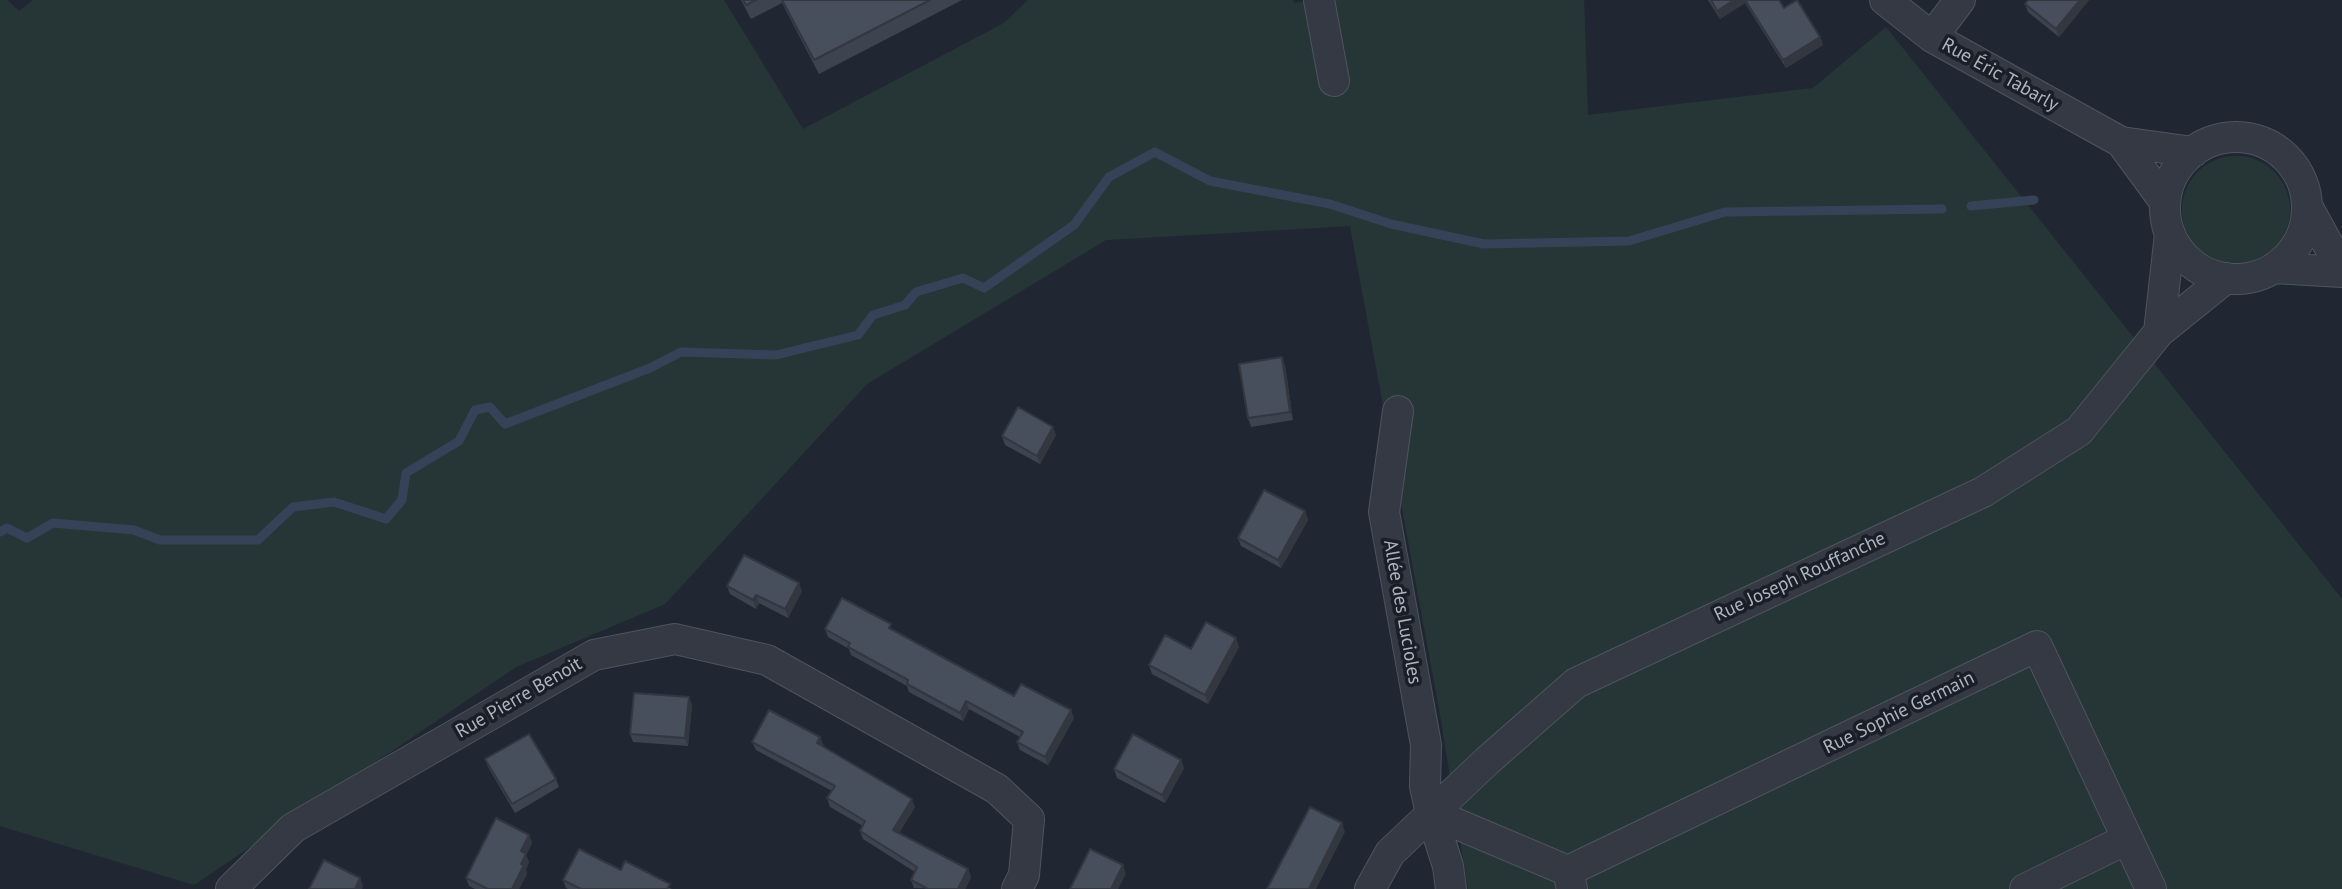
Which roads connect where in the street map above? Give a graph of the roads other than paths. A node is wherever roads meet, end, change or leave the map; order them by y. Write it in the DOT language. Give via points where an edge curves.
graph roads {
  1 [pos="1319,0"];
  2 [pos="1885,0"];
  3 [pos="1960,0"];
  4 [pos="1932,37"];
  5 [pos="1334,80"];
  6 [pos="2121,142"];
  7 [pos="2193,152"];
  8 [pos="2165,202"];
  9 [pos="2307,206"];
  10 [pos="2170,234"];
  11 [pos="2274,268"];
  12 [pos="2342,271"];
  13 [pos="2226,278"];
  14 [pos="2159,332"];
  15 [pos="1398,411"];
  16 [pos="1431,813"];
  17 [pos="2127,839"];
  18 [pos="1570,880"];
  19 [pos="231,889"];
  20 [pos="1017,889"];
  21 [pos="1370,889"];
  22 [pos="1451,889"];
  23 [pos="2025,889"];
  24 [pos="2151,889"];
  1 -- 5 [label="street"];
  2 -- 4 [label="street, Rue Éric Tabarly"];
  3 -- 4 [label="street"];
  4 -- 6 [label="street, Rue Éric Tabarly"];
  6 -- 7 [label="street, Rue Éric Tabarly"];
  6 -- 8 [label="street, Rue Éric Tabarly"];
  7 -- 8 [label="street" via="2179,166"];
  7 -- 9 [label="street" via="2214,141 2238,137 2261,142 2282,154 2295,169"];
  8 -- 10 [label="street"];
  9 -- 11 [label="street" via="2304,230 2292,252"];
  9 -- 12 [label="street"];
  10 -- 13 [label="street" via="2192,263"];
  10 -- 14 [label="street"];
  11 -- 12 [label="street"];
  11 -- 13 [label="street" via="2243,279"];
  13 -- 14 [label="street, Rue Joseph Rouffanche"];
  14 -- 16 [label="street, Rue Joseph Rouffanche" via="2079,431 1983,492 1576,683"];
  15 -- 16 [label="street, Allée des Lucioles" via="1384,512 1426,744 1425,786"];
  16 -- 18 [label="street"];
  16 -- 21 [label="street, Rue Joseph Rouffanche" via="1390,853"];
  16 -- 22 [label="street, Allée des Lucioles"];
  17 -- 18 [label="street, Rue Sophie Germain" via="2037,646"];
  17 -- 23 [label="street"];
  17 -- 24 [label="street"];
  19 -- 20 [label="street, Rue Pierre Benoit" via="293,828 594,655 675,639 767,660 997,789 1028,819 1024,875"];
}
